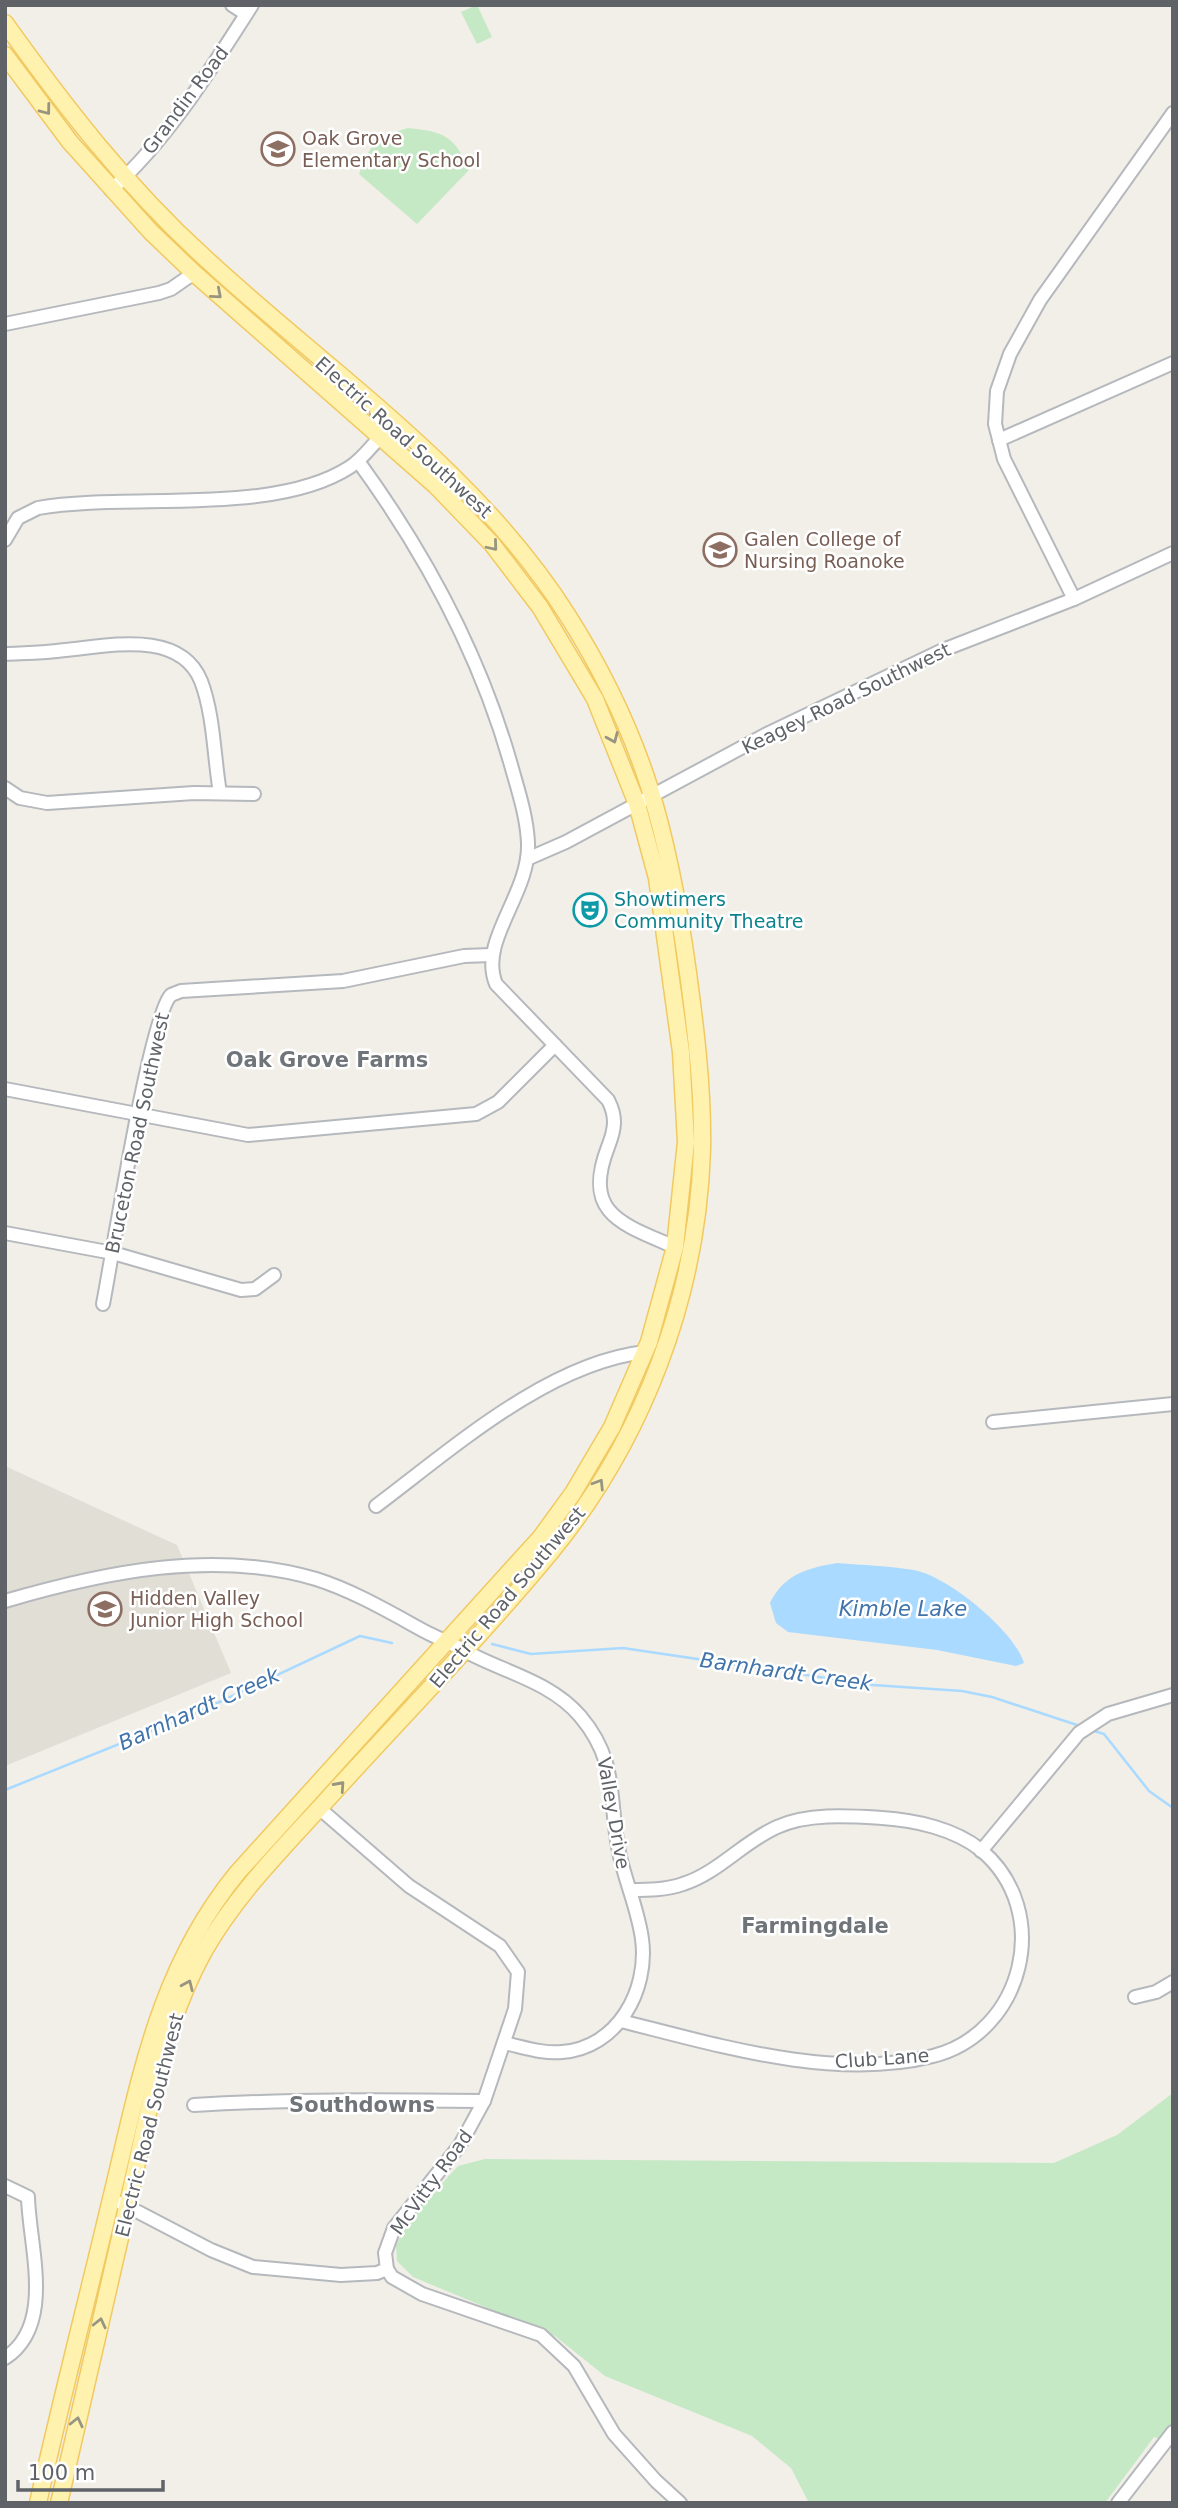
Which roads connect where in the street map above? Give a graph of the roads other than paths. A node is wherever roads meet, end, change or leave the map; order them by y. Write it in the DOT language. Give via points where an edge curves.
graph roads {
  1 [pos="232,5"];
  2 [pos="249,10"];
  3 [pos="5,23"];
  4 [pos="5,55"];
  5 [pos="1173,113"];
  6 [pos="1168,128"];
  7 [pos="125,177"];
  8 [pos="111,190"];
  9 [pos="194,273"];
  10 [pos="5,324"];
  11 [pos="1173,363"];
  12 [pos="376,406"];
  13 [pos="380,437"];
  14 [pos="999,440"];
  15 [pos="358,461"];
  16 [pos="5,540"];
  17 [pos="1173,553"];
  18 [pos="1074,598"];
  19 [pos="5,654"];
  20 [pos="5,788"];
  21 [pos="220,793"];
  22 [pos="653,793"];
  23 [pos="254,794"];
  24 [pos="637,804"];
  25 [pos="527,859"];
  26 [pos="491,955"];
  27 [pos="555,1045"];
  28 [pos="5,1089"];
  29 [pos="139,1115"];
  30 [pos="5,1233"];
  31 [pos="675,1247"];
  32 [pos="113,1253"];
  33 [pos="274,1275"];
  34 [pos="103,1304"];
  35 [pos="645,1352"];
  36 [pos="1173,1404"];
  37 [pos="993,1422"];
  38 [pos="376,1506"];
  39 [pos="5,1601"];
  40 [pos="448,1640"];
  41 [pos="465,1651"];
  42 [pos="1173,1695"];
  43 [pos="319,1808"];
  44 [pos="981,1850"];
  45 [pos="630,1890"];
  46 [pos="1173,1982"];
  47 [pos="1135,1997"];
  48 [pos="621,2021"];
  49 [pos="504,2043"];
  50 [pos="484,2101"];
  51 [pos="194,2105"];
  52 [pos="5,2186"];
  53 [pos="111,2198"];
  54 [pos="127,2207"];
  55 [pos="387,2269"];
  56 [pos="5,2358"];
  57 [pos="1173,2432"];
  58 [pos="1168,2446"];
  59 [pos="38,2503"];
  60 [pos="59,2503"];
  61 [pos="680,2503"];
  62 [pos="1118,2503"];
  1 -- 2 [label="street"];
  2 -- 7 [label="street, Grandin Road" via="154,144"];
  3 -- 7 [label="main road, Electric Road Southwest"];
  4 -- 8 [label="main road, Electric Road Southwest, one-way"];
  5 -- 6 [label="street"];
  6 -- 14 [label="street" via="1021,332 997,391"];
  7 -- 8 [label="street, Grandin Road"];
  7 -- 12 [label="main road, Electric Road Southwest" via="203,257"];
  8 -- 9 [label="main road, Electric Road Southwest"];
  9 -- 10 [label="street" via="159,293"];
  9 -- 13 [label="main road, Electric Road Southwest, one-way"];
  11 -- 14 [label="street"];
  12 -- 13 [label="street"];
  12 -- 22 [label="main road, Electric Road Southwest" via="475,498 553,594 610,689"];
  13 -- 15 [label="street"];
  13 -- 24 [label="main road, Electric Road Southwest, one-way" via="469,519 540,607 595,699"];
  14 -- 18 [label="street" via="1017,488"];
  15 -- 16 [label="street" via="327,478 263,494 38,508 18,518"];
  15 -- 25 [label="street" via="389,506 484,679 520,795"];
  17 -- 18 [label="street, Keagey Road Southwest"];
  18 -- 22 [label="street, Keagey Road Southwest" via="943,650"];
  19 -- 21 [label="street" via="127,644 155,647 183,658 197,674 204,692"];
  20 -- 21 [label="street" via="20,798 47,803"];
  21 -- 23 [label="street"];
  22 -- 24 [label="street, Keagey Road Southwest"];
  41 -- 22 [label="main road, Electric Road Southwest, one-way" via="552,1550 605,1475 660,1361 686,1276 700,1183 701,1092 673,874"];
  24 -- 25 [label="street, Keagey Road Southwest"];
  24 -- 31 [label="main road, Electric Road Southwest" via="657,878 683,1066 686,1142"];
  25 -- 26 [label="street" via="517,899"];
  26 -- 27 [label="street" via="496,984"];
  26 -- 29 [label="street, Bruceton Road Southwest" via="464,956 343,981 174,993 158,1021"];
  27 -- 29 [label="street" via="498,1102 468,1116 258,1135"];
  27 -- 31 [label="street" via="601,1091 613,1110 614,1128 598,1175 599,1195 633,1229"];
  28 -- 29 [label="street"];
  29 -- 32 [label="street, Bruceton Road Southwest"];
  30 -- 32 [label="street"];
  31 -- 35 [label="main road, Electric Road Southwest"];
  32 -- 33 [label="street" via="241,1290 255,1289"];
  32 -- 34 [label="street, Bruceton Road Southwest"];
  35 -- 38 [label="street" via="610,1358 539,1388"];
  35 -- 40 [label="main road, Electric Road Southwest" via="612,1427 573,1493 541,1537"];
  36 -- 37 [label="street"];
  39 -- 40 [label="street, Valley Drive" via="114,1574 243,1566 326,1583"];
  40 -- 41 [label="street, Valley Drive"];
  40 -- 53 [label="main road, Electric Road Southwest" via="238,1872 195,1933 158,2012"];
  43 -- 41 [label="main road, Electric Road Southwest, one-way"];
  41 -- 45 [label="street, Valley Drive" via="538,1684 575,1710 593,1732 610,1769 617,1844"];
  42 -- 44 [label="street" via="1108,1714 1079,1733"];
  43 -- 49 [label="street, McVitty Road" via="409,1886 509,1955 519,1983"];
  54 -- 43 [label="main road, Electric Road Southwest, one-way" via="164,2049 195,1967 237,1901"];
  44 -- 45 [label="street, Club Lane" via="950,1833 908,1821 822,1818 792,1822 764,1833 686,1883"];
  44 -- 48 [label="street, Club Lane" via="1002,1876 1016,1906 1021,1964 1001,2009 975,2036 949,2050 882,2062 822,2062 744,2050"];
  45 -- 48 [label="street, Valley Drive" via="642,1940 641,1969 633,2002"];
  46 -- 47 [label="street"];
  48 -- 49 [label="street, Valley Drive" via="597,2042 574,2051 547,2052"];
  49 -- 50 [label="street, McVitty Road"];
  50 -- 51 [label="street" via="287,2099"];
  50 -- 55 [label="street, McVitty Road" via="460,2145 394,2228 385,2253"];
  52 -- 56 [label="street" via="28,2197 35,2290 27,2333"];
  53 -- 54 [label="street"];
  53 -- 59 [label="main road, Electric Road Southwest"];
  54 -- 55 [label="street" via="253,2267 341,2275"];
  60 -- 54 [label="main road, Electric Road Southwest, one-way"];
  55 -- 61 [label="street" via="392,2277 422,2294 541,2335 575,2366 614,2434"];
  57 -- 58 [label="street"];
  58 -- 62 [label="street"];
}
